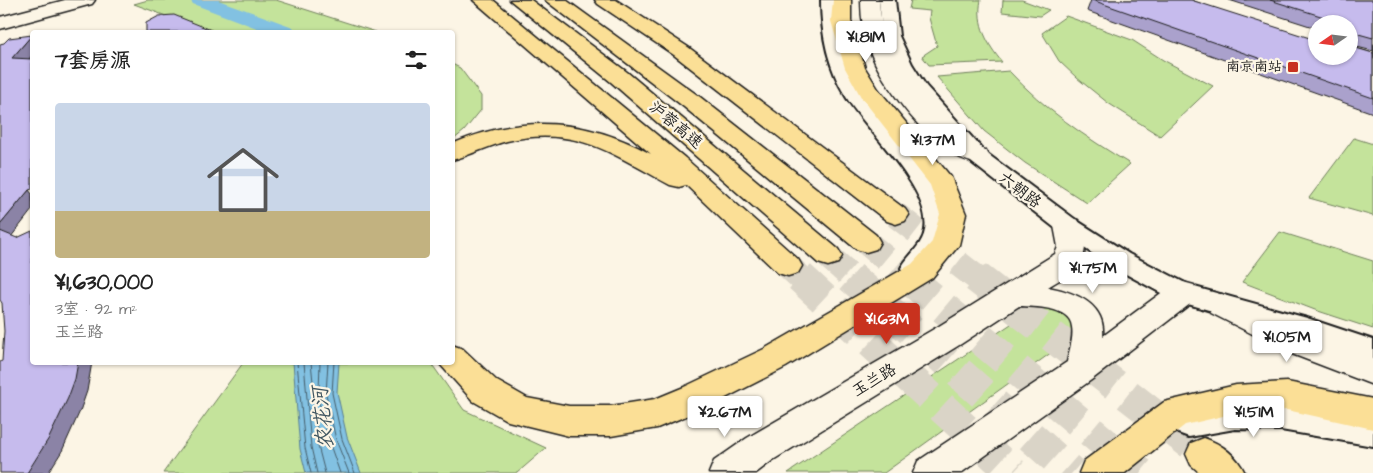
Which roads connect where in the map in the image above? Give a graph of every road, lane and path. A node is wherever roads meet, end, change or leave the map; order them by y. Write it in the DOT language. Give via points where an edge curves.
graph roads {
  1 [pos="52,0"];
  2 [pos="86,0"];
  3 [pos="482,0"];
  4 [pos="519,0"];
  5 [pos="554,0"];
  6 [pos="592,0"];
  7 [pos="604,0"];
  8 [pos="829,0"];
  9 [pos="842,0"];
  10 [pos="870,0"];
  11 [pos="887,0"];
  12 [pos="1190,0"];
  13 [pos="1210,0"];
  14 [pos="0,14"];
  15 [pos="0,23"];
  16 [pos="1308,31"];
  17 [pos="1308,38"];
  18 [pos="1358,47"];
  19 [pos="1373,52"];
  20 [pos="1358,55"];
  21 [pos="1373,60"];
  22 [pos="692,102"];
  23 [pos="455,152"];
  24 [pos="978,157"];
  25 [pos="720,200"];
  26 [pos="896,215"];
  27 [pos="1068,226"];
  28 [pos="866,242"];
  29 [pos="828,256"];
  30 [pos="788,266"];
  31 [pos="1183,293"];
  32 [pos="1012,294"];
  33 [pos="865,305"];
  34 [pos="1222,305"];
  35 [pos="1373,351"];
  36 [pos="455,361"];
  37 [pos="1082,369"];
  38 [pos="1373,372"];
  39 [pos="1373,414"];
  40 [pos="1373,433"];
  41 [pos="1133,444"];
  42 [pos="760,449"];
  43 [pos="714,473"];
  44 [pos="728,473"];
  45 [pos="931,473"];
  46 [pos="1097,473"];
  1 -- 14 [label="main road"];
  2 -- 15 [label="main road"];
  3 -- 25 [label="highway"];
  4 -- 29 [label="highway, 沪蓉高速" via="619,77"];
  5 -- 22 [label="highway, 沪蓉高速"];
  6 -- 22 [label="highway"];
  7 -- 26 [label="highway" via="681,51"];
  8 -- 33 [label="street" via="828,19 835,49 854,94 922,181 934,204 937,228 930,248 912,270"];
  9 -- 33 [label="highway" via="841,21 855,68 869,92 942,183 953,214 945,245 922,271"];
  10 -- 24 [label="main road" via="873,35 889,72 917,109 945,137"];
  11 -- 24 [label="street, 六朝路" via="891,36 903,64 918,89"];
  12 -- 17 [label="main road, bridge"];
  13 -- 16 [label="main road, bridge"];
  18 -- 19 [label="main road"];
  20 -- 21 [label="main road"];
  22 -- 28 [label="highway, 沪蓉高速"];
  23 -- 25 [label="highway" via="485,139 511,133 556,130 581,134 611,143"];
  24 -- 27 [label="street, 六朝路"];
  25 -- 30 [label="highway"];
  27 -- 31 [label="street, 六朝路" via="1120,260"];
  27 -- 32 [label="main road, 玉兰路" via="1072,247 1067,260"];
  31 -- 34 [label="street, 六朝路"];
  31 -- 37 [label="main road"];
  32 -- 37 [label="main road" via="1048,296 1068,303 1082,314 1088,327"];
  32 -- 42 [label="main road, 玉兰路"];
  33 -- 36 [label="highway" via="775,358 696,397 657,412 611,421 569,421 520,411 485,391"];
  34 -- 35 [label="street, 六朝路" via="1307,328"];
  34 -- 38 [label="main road" via="1303,345"];
  37 -- 45 [label="main road"];
  39 -- 41 [label="highway" via="1287,396 1236,399 1176,412"];
  40 -- 41 [label="street" via="1307,420 1233,416 1212,417"];
  41 -- 46 [label="highway"];
  42 -- 43 [label="main road"];
  42 -- 44 [label="main road, 玉兰路"];
}
